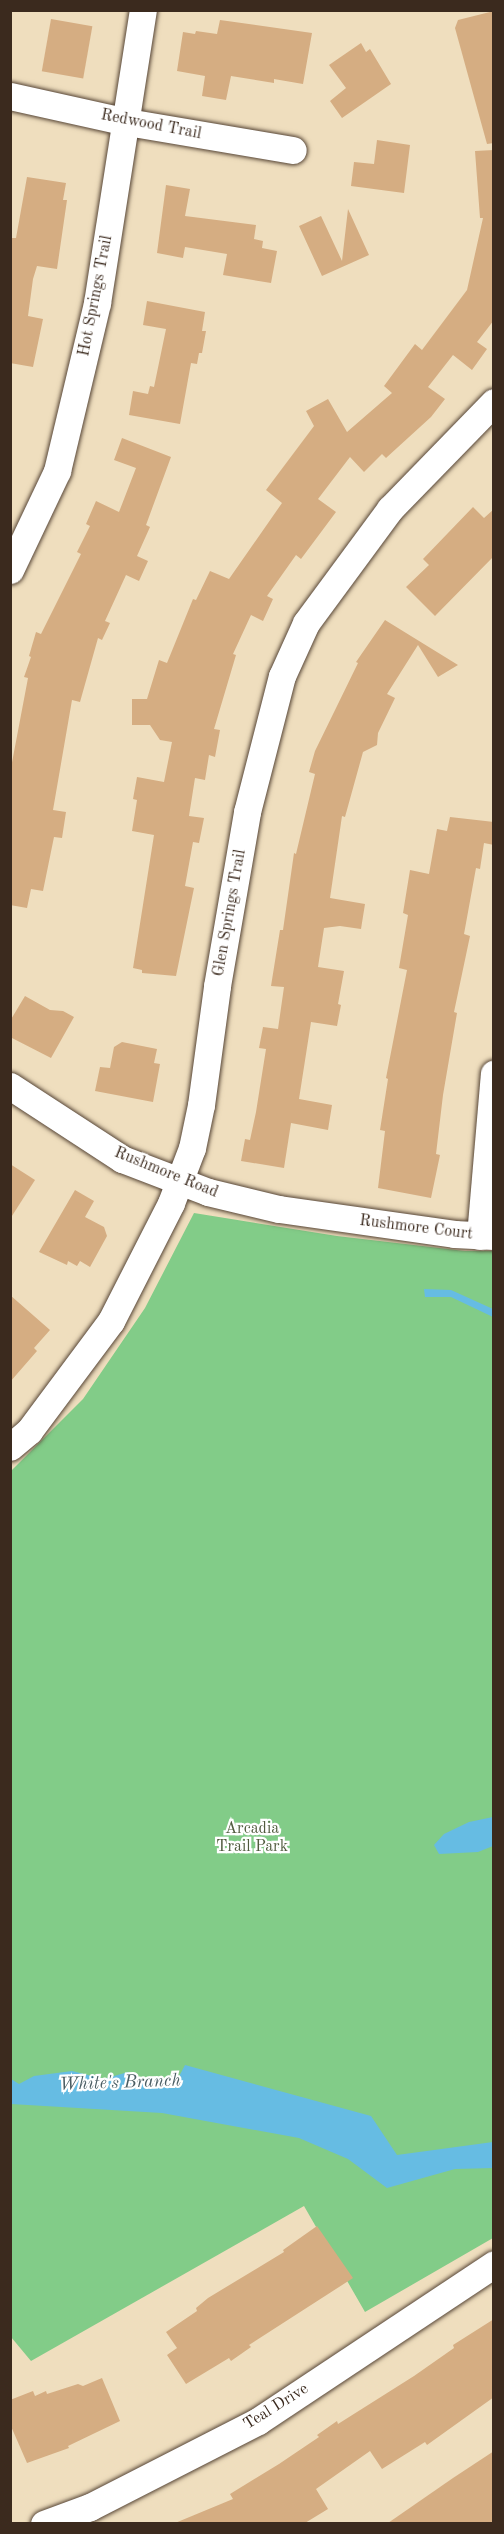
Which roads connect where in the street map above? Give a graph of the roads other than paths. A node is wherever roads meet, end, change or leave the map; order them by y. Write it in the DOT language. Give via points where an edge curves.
graph roads {
  1 [pos="143,10"];
  2 [pos="10,96"];
  3 [pos="127,122"];
  4 [pos="293,150"];
  5 [pos="494,402"];
  6 [pos="10,570"];
  7 [pos="494,1074"];
  8 [pos="10,1086"];
  9 [pos="180,1181"];
  10 [pos="338,1218"];
  11 [pos="487,1236"];
  12 [pos="10,1447"];
  13 [pos="494,2264"];
  14 [pos="44,2523"];
  1 -- 3 [label="street, Hot Springs Trail"];
  2 -- 3 [label="street, Redwood Trail"];
  3 -- 4 [label="street, Redwood Trail"];
  3 -- 6 [label="street, Hot Springs Trail" via="98,303 57,471"];
  5 -- 9 [label="street, Glen Springs Trail" via="390,509 306,623 282,676 247,812 201,1105"];
  7 -- 11 [label="street"];
  8 -- 9 [label="street, Rushmore Road" via="122,1159"];
  9 -- 10 [label="street, Rushmore Road" via="279,1209"];
  9 -- 12 [label="street, Glen Springs Trail" via="111,1321 28,1431"];
  10 -- 11 [label="street, Rushmore Court"];
  13 -- 14 [label="street, Teal Drive" via="258,2421 90,2507"];
}
